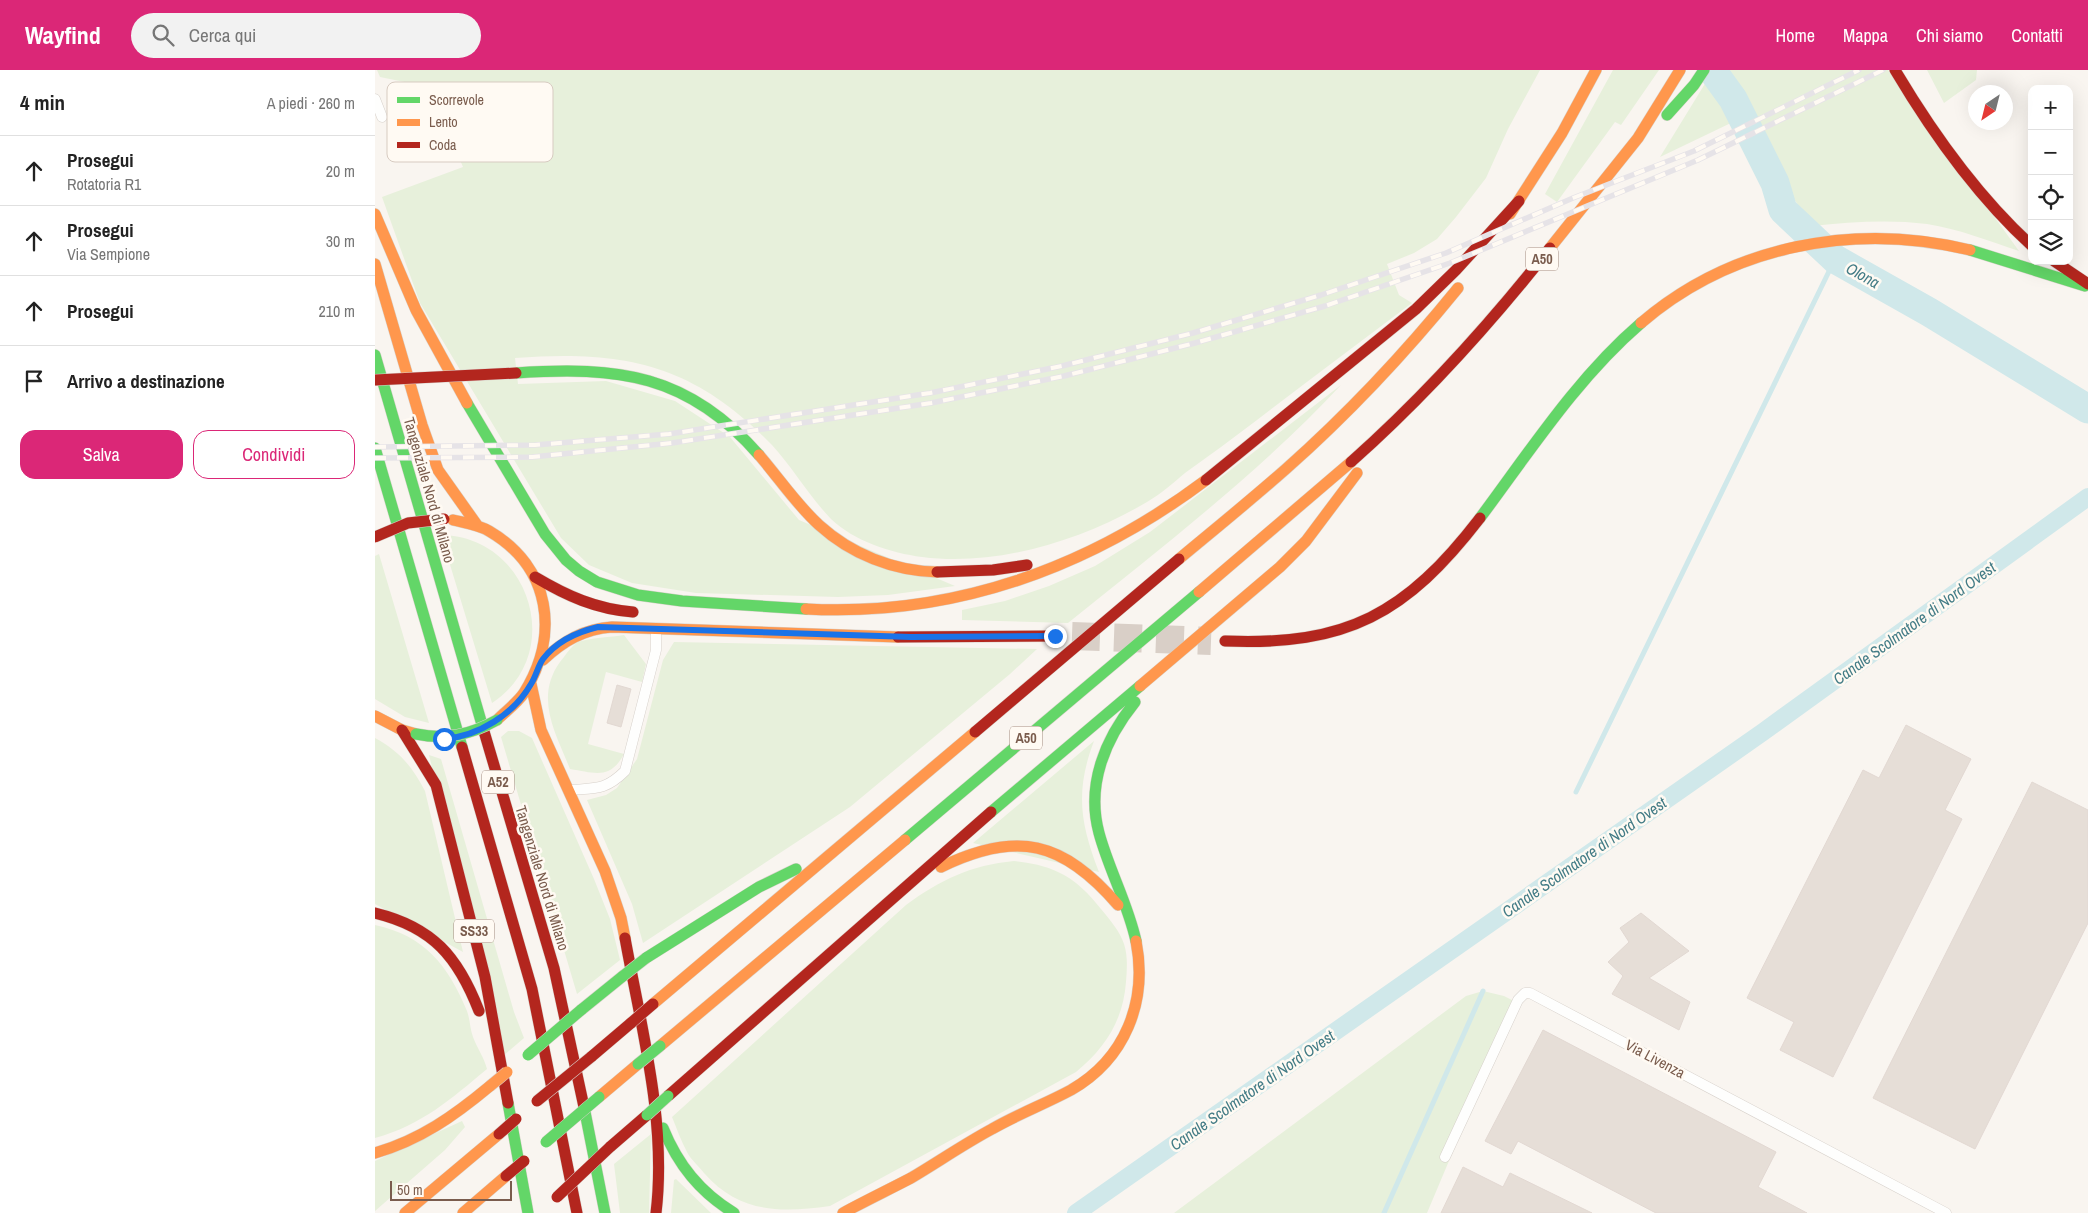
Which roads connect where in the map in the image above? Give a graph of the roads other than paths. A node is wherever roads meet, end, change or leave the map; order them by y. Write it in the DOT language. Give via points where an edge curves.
graph roads {
  1 [pos="1596,70"];
  2 [pos="1680,70"];
  3 [pos="1704,70"];
  4 [pos="1895,70"];
  5 [pos="375,99"];
  6 [pos="382,116"];
  7 [pos="1638,138"];
  8 [pos="1519,201"];
  9 [pos="375,214"];
  10 [pos="2028,243"];
  11 [pos="375,264"];
  12 [pos="2059,265"];
  13 [pos="2088,286"];
  14 [pos="375,355"];
  15 [pos="375,380"];
  16 [pos="1390,427"];
  17 [pos="375,448"];
  18 [pos="477,525"];
  19 [pos="375,537"];
  20 [pos="1090,554"];
  21 [pos="535,577"];
  22 [pos="797,608"];
  23 [pos="643,613"];
  24 [pos="865,621"];
  25 [pos="920,624"];
  26 [pos="656,628"];
  27 [pos="1018,634"];
  28 [pos="1055,636"];
  29 [pos="1225,641"];
  30 [pos="543,660"];
  31 [pos="1173,660"];
  32 [pos="531,684"];
  33 [pos="375,716"];
  34 [pos="402,730"];
  35 [pos="570,790"];
  36 [pos="833,850"];
  37 [pos="375,913"];
  38 [pos="865,925"];
  39 [pos="1135,931"];
  40 [pos="649,1070"];
  41 [pos="514,1143"];
  42 [pos="375,1153"];
  43 [pos="1445,1157"];
  44 [pos="910,1178"];
  45 [pos="542,1204"];
  46 [pos="405,1213"];
  47 [pos="463,1213"];
  48 [pos="577,1213"];
  49 [pos="605,1213"];
  50 [pos="656,1213"];
  51 [pos="734,1213"];
  52 [pos="843,1213"];
  53 [pos="864,1213"];
  54 [pos="1946,1213"];
  1 -- 8 [label="main road, A50" via="1562,134"];
  2 -- 7 [label="main road, A50"];
  3 -- 7 [label="main road" via="1671,112"];
  4 -- 10 [label="main road" via="1923,117 2013,231"];
  5 -- 6 [label="lane"];
  7 -- 16 [label="main road, A50" via="1501,310"];
  8 -- 20 [label="main road" via="1417,308 1185,496"];
  8 -- 36 [label="main road, A50" via="1470,272 1391,368 1346,414 1071,652"];
  9 -- 22 [label="main road" via="391,262 416,312 548,541 563,558 589,578 622,591 665,598"];
  11 -- 18 [label="main road" via="438,470"];
  12 -- 13 [label="main road"];
  13 -- 29 [label="main road" via="1959,246 1904,238 1849,237 1738,262 1655,311 1623,339 1588,377 1443,563 1400,601 1367,620 1313,637 1266,642"];
  14 -- 49 [label="main road, Tangenziale Nord di Milano / A52" via="554,968"];
  15 -- 20 [label="main road, bridge" via="573,369 605,370 641,377 696,400 715,412 748,441 825,530 885,564 950,573 1052,562"];
  16 -- 31 [label="main road" via="1306,541"];
  16 -- 47 [label="main road, A50, bridge" via="1309,499"];
  17 -- 48 [label="main road, A52" via="532,989"];
  18 -- 19 [label="main road, SS33, bridge" via="444,519 419,520"];
  18 -- 21 [label="main road, SS33" via="499,536 516,551"];
  20 -- 22 [label="main road" via="1032,578 941,601 857,610"];
  21 -- 23 [label="main road" via="587,606"];
  21 -- 30 [label="main road, SS33" via="547,618"];
  22 -- 24 [label="main road" via="708,615"];
  25 -- 27 [label="main road"];
  26 -- 27 [label="main road" via="911,637"];
  26 -- 30 [label="main road" via="586,630 559,644"];
  26 -- 35 [label="lane" via="657,650 625,771 603,788"];
  27 -- 28 [label="main road"];
  30 -- 32 [label="main road, SS33"];
  31 -- 38 [label="main road" via="980,822"];
  31 -- 39 [label="main road" via="1120,721 1106,748 1096,780 1097,824"];
  32 -- 34 [label="main road, SS33, bridge" via="509,711 476,731 444,739"];
  32 -- 35 [label="main road" via="541,730"];
  33 -- 34 [label="main road, SS33"];
  34 -- 41 [label="main road, SS33" via="436,785 485,976"];
  35 -- 40 [label="main road" via="605,870 621,918"];
  36 -- 42 [label="main road, bridge" via="759,887 646,958 427,1134"];
  36 -- 46 [label="main road, A50, bridge"];
  37 -- 41 [label="main road" via="399,919 427,932 466,978 481,1018"];
  38 -- 39 [label="main road" via="957,859 993,847 1013,845 1059,854 1090,872 1104,886"];
  38 -- 45 [label="main road, bridge"];
  39 -- 44 [label="main road" via="1141,979 1137,1008 1127,1032 1105,1064 1078,1086 1005,1122"];
  40 -- 50 [label="main road" via="660,1163"];
  40 -- 51 [label="main road" via="666,1136 682,1167 703,1192"];
  41 -- 45 [label="main road, SS33"];
  43 -- 54 [label="lane, Via Livenza" via="1518,1000 1525,993 1530,993"];
  44 -- 52 [label="main road"];
  44 -- 53 [label="main road"];
}
